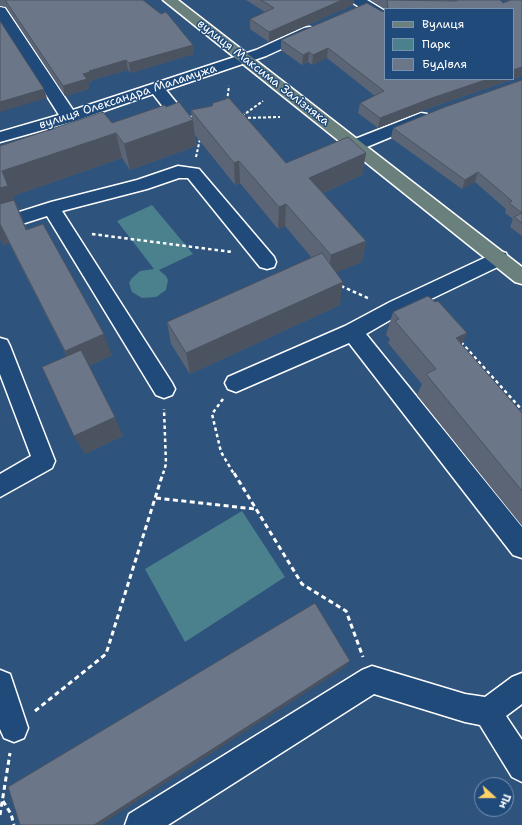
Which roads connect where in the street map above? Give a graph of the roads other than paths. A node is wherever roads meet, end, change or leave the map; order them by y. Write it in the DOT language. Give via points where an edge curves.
graph roads {
  1 [pos="170,0"];
  2 [pos="358,6"];
  3 [pos="0,11"];
  4 [pos="384,17"];
  5 [pos="324,25"];
  6 [pos="246,59"];
  7 [pos="156,88"];
  8 [pos="436,112"];
  9 [pos="69,117"];
  10 [pos="207,123"];
  11 [pos="0,137"];
  12 [pos="356,145"];
  13 [pos="51,208"];
  14 [pos="0,225"];
  15 [pos="499,258"];
  16 [pos="264,259"];
  17 [pos="522,277"];
  18 [pos="352,332"];
  19 [pos="0,346"];
  20 [pos="236,383"];
  21 [pos="164,389"];
  22 [pos="0,486"];
  23 [pos="522,546"];
  24 [pos="0,684"];
  25 [pos="522,687"];
  26 [pos="488,712"];
  27 [pos="14,728"];
  28 [pos="522,767"];
  29 [pos="140,825"];
  1 -- 6 [label="main road, вулиця Максима Залізняка"];
  2 -- 4 [label="street"];
  3 -- 9 [label="street"];
  5 -- 6 [label="street, вулиця Олександра Маламужа"];
  6 -- 7 [label="street, вулиця Олександра Маламужа"];
  6 -- 12 [label="main road, вулиця Максима Залізняка"];
  7 -- 9 [label="street, вулиця Олександра Маламужа"];
  7 -- 10 [label="street" via="184,122"];
  8 -- 12 [label="street"];
  9 -- 11 [label="street, вулиця Олександра Маламужа"];
  12 -- 15 [label="main road, вулиця Максима Залізняка"];
  13 -- 14 [label="street"];
  13 -- 16 [label="street" via="141,185 178,172 194,173"];
  13 -- 21 [label="street"];
  15 -- 17 [label="main road, вулиця Максима Залізняка"];
  15 -- 18 [label="street" via="397,307"];
  18 -- 20 [label="street"];
  18 -- 23 [label="street"];
  19 -- 22 [label="street" via="44,460"];
  24 -- 27 [label="street"];
  25 -- 26 [label="street"];
  26 -- 28 [label="street"];
  26 -- 29 [label="street" via="465,708 372,680"];
}
